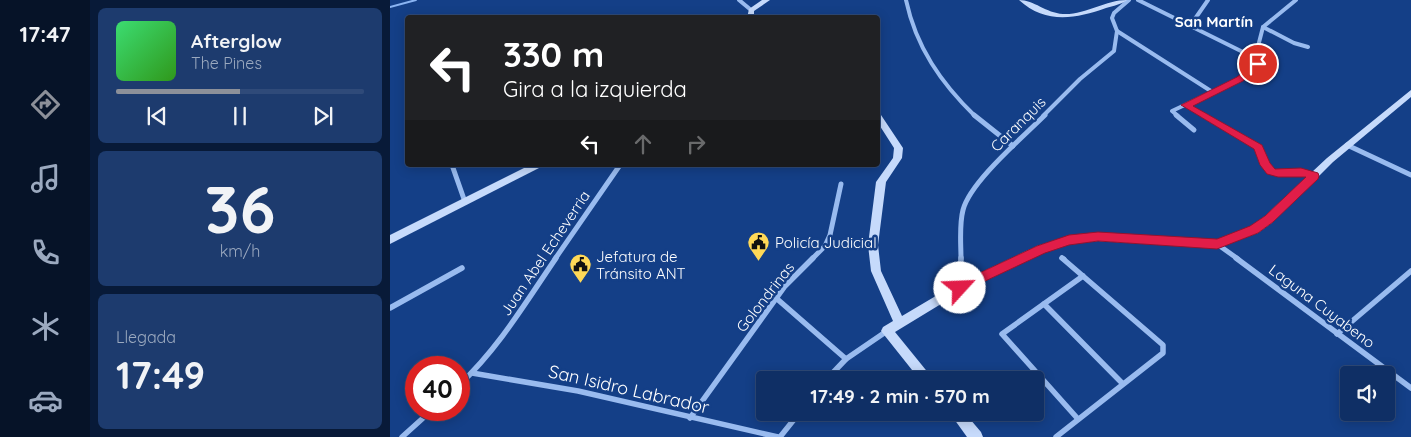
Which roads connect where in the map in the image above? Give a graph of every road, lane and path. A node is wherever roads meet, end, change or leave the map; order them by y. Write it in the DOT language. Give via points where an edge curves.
graph roads {
  1 [pos="739,0"];
  2 [pos="767,0"];
  3 [pos="906,0"];
  4 [pos="1022,0"];
  5 [pos="1124,0"];
  6 [pos="1129,0"];
  7 [pos="1138,0"];
  8 [pos="1208,0"];
  9 [pos="1296,0"];
  10 [pos="751,14"];
  11 [pos="1190,26"];
  12 [pos="1263,27"];
  13 [pos="1117,31"];
  14 [pos="1308,47"];
  15 [pos="1255,58"];
  16 [pos="1214,93"];
  17 [pos="1409,97"];
  18 [pos="1186,105"];
  19 [pos="880,120"];
  20 [pos="1194,130"];
  21 [pos="1013,146"];
  22 [pos="1347,146"];
  23 [pos="453,167"];
  24 [pos="534,167"];
  25 [pos="619,167"];
  26 [pos="1411,175"];
  27 [pos="1314,176"];
  28 [pos="841,184"];
  29 [pos="465,202"];
  30 [pos="390,240"];
  31 [pos="1217,244"];
  32 [pos="1062,258"];
  33 [pos="462,268"];
  34 [pos="1411,271"];
  35 [pos="1083,276"];
  36 [pos="960,288"];
  37 [pos="776,298"];
  38 [pos="1044,304"];
  39 [pos="390,308"];
  40 [pos="899,322"];
  41 [pos="887,331"];
  42 [pos="1337,334"];
  43 [pos="846,359"];
  44 [pos="835,371"];
  45 [pos="920,371"];
  46 [pos="472,373"];
  47 [pos="1122,383"];
  48 [pos="1411,388"];
  49 [pos="690,418"];
  50 [pos="1078,420"];
  51 [pos="420,421"];
  52 [pos="792,421"];
  53 [pos="963,421"];
  54 [pos="402,437"];
  55 [pos="779,437"];
  56 [pos="976,437"];
  57 [pos="1056,437"];
  1 -- 10 [label="street"];
  2 -- 10 [label="street"];
  3 -- 21 [label="street" via="920,45 948,88 975,116"];
  4 -- 5 [label="street" via="1039,11 1058,17 1078,16"];
  6 -- 13 [label="street, Caranquis" via="1112,18"];
  7 -- 11 [label="street"];
  8 -- 11 [label="street"];
  9 -- 12 [label="street"];
  11 -- 15 [label="street"];
  12 -- 14 [label="street"];
  12 -- 15 [label="street"];
  13 -- 16 [label="street"];
  13 -- 21 [label="street, Caranquis" via="1114,51 1080,79"];
  15 -- 16 [label="street" via="1258,64 1240,79"];
  16 -- 18 [label="street"];
  17 -- 22 [label="street"];
  18 -- 20 [label="street" via="1172,114"];
  18 -- 27 [label="street" via="1258,147 1271,171"];
  19 -- 40 [label="street" via="898,148 897,158 881,182 873,245 876,271"];
  21 -- 36 [label="street, Caranquis" via="973,188 962,211"];
  22 -- 26 [label="street"];
  22 -- 27 [label="street"];
  23 -- 29 [label="street"];
  24 -- 29 [label="street"];
  25 -- 46 [label="street, Juan Abel Echeverria" via="538,287"];
  27 -- 31 [label="street" via="1254,230"];
  28 -- 37 [label="street, Golondrinas" via="825,246"];
  29 -- 30 [label="street"];
  31 -- 36 [label="street" via="1098,237 1069,240 1041,249"];
  31 -- 42 [label="street, Laguna Cuyabeno"];
  32 -- 35 [label="street"];
  33 -- 39 [label="street"];
  34 -- 42 [label="street"];
  35 -- 38 [label="street"];
  35 -- 47 [label="street" via="1163,345 1163,352"];
  36 -- 40 [label="street"];
  37 -- 43 [label="street"];
  37 -- 49 [label="street, Golondrinas"];
  38 -- 47 [label="street"];
  38 -- 50 [label="street" via="1004,331 1003,337"];
  40 -- 41 [label="street"];
  41 -- 43 [label="street"];
  41 -- 45 [label="street"];
  42 -- 48 [label="street, Laguna Cuyabeno"];
  43 -- 44 [label="street"];
  46 -- 49 [label="street, San Isidro Labrador" via="578,391"];
  47 -- 50 [label="street"];
  49 -- 55 [label="street, San Isidro Labrador"];
  50 -- 57 [label="street"];
  51 -- 54 [label="street"];
  52 -- 55 [label="street"];
  53 -- 56 [label="street"];
}
